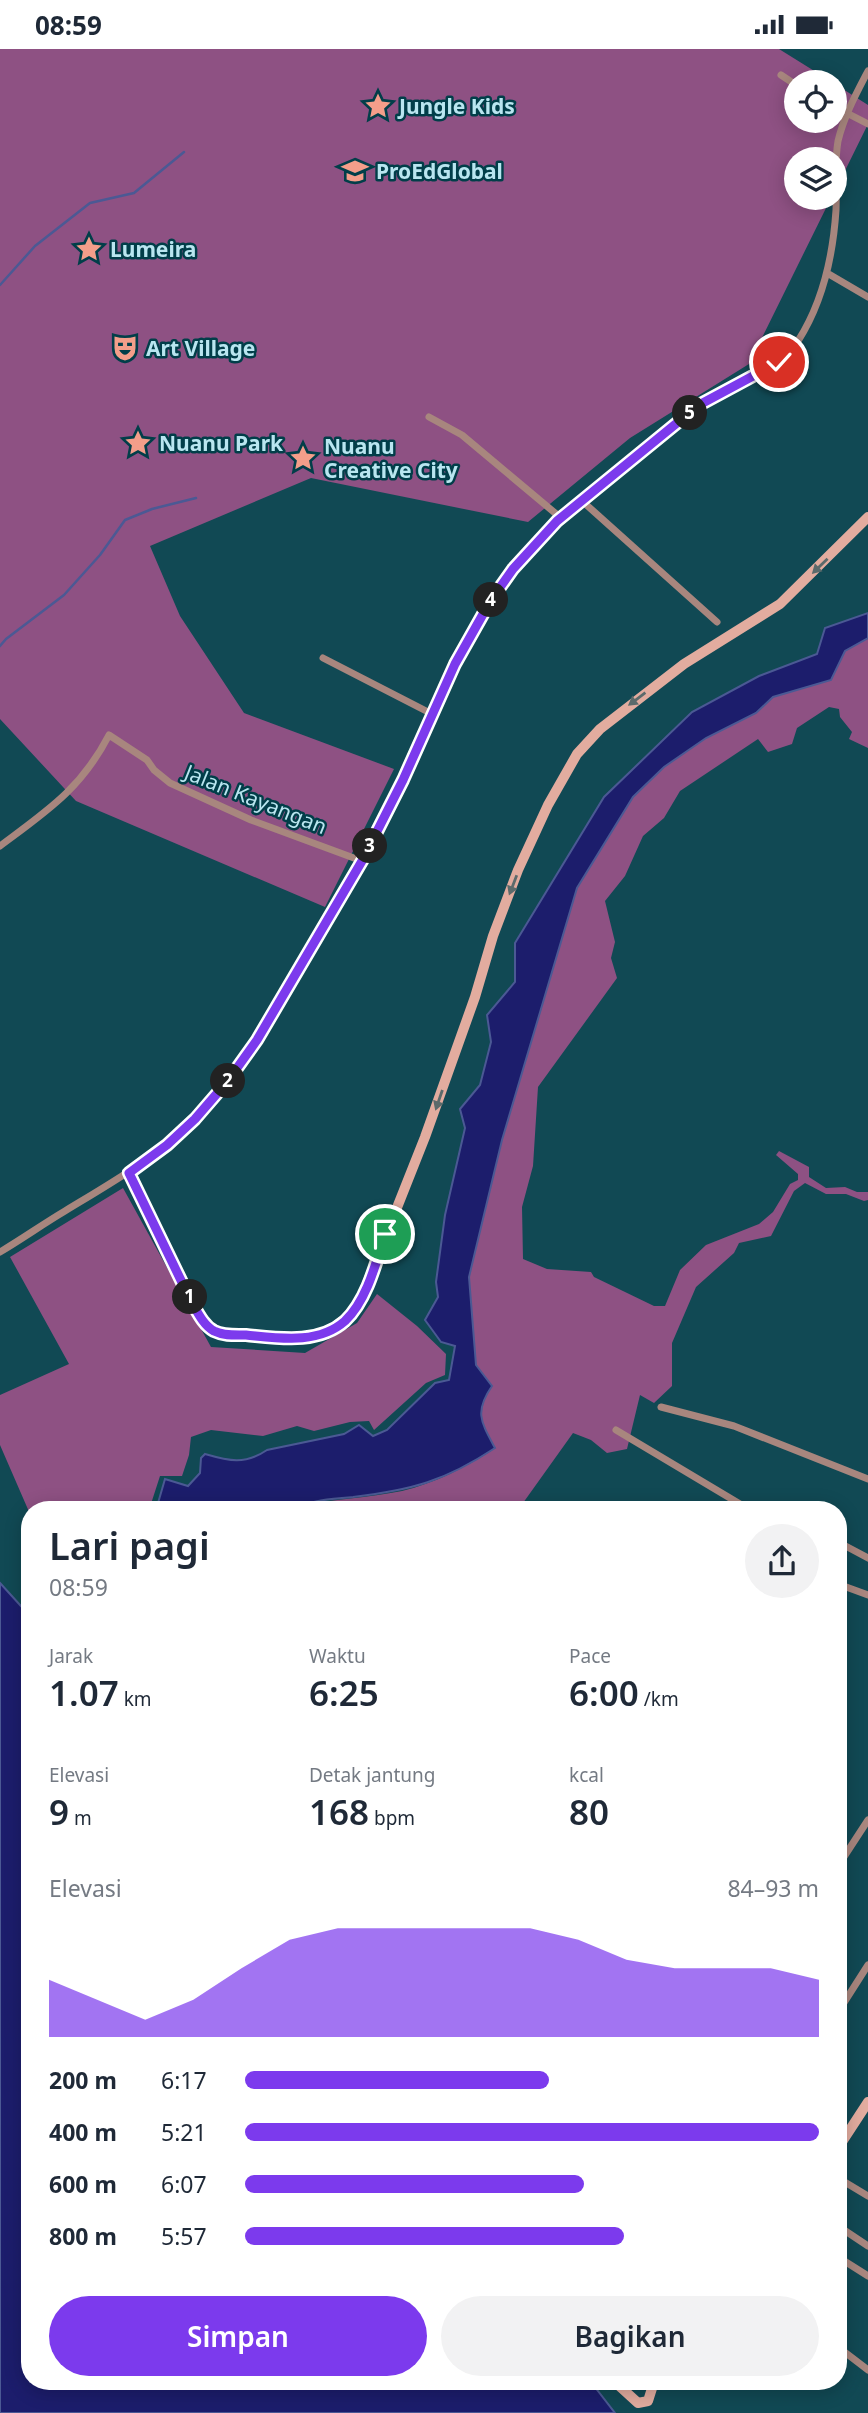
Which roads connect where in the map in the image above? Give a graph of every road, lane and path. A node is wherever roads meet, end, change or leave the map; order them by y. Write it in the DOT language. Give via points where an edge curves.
graph roads {
  1 [pos="781,75"];
  2 [pos="867,76"];
  3 [pos="784,77"];
  4 [pos="847,112"];
  5 [pos="847,114"];
  6 [pos="868,124"];
  7 [pos="841,133"];
  8 [pos="827,273"];
  9 [pos="868,297"];
  10 [pos="429,417"];
  11 [pos="581,500"];
  12 [pos="868,517"];
  13 [pos="561,518"];
  14 [pos="717,622"];
  15 [pos="323,657"];
  16 [pos="432,714"];
  17 [pos="0,846"];
  18 [pos="362,861"];
  19 [pos="129,1173"];
  20 [pos="0,1252"];
  21 [pos="661,1407"];
  22 [pos="615,1430"];
  23 [pos="868,1479"];
  24 [pos="735,1501"];
  25 [pos="847,1547"];
  26 [pos="868,1558"];
  27 [pos="847,1587"];
  28 [pos="868,1595"];
  29 [pos="868,1820"];
  30 [pos="847,1852"];
  31 [pos="868,1965"];
  32 [pos="847,1998"];
  33 [pos="868,2102"];
  34 [pos="847,2134"];
  35 [pos="847,2183"];
  36 [pos="868,2196"];
  37 [pos="847,2231"];
  38 [pos="868,2246"];
  39 [pos="847,2263"];
  40 [pos="868,2276"];
  41 [pos="847,2354"];
  42 [pos="868,2370"];
  43 [pos="623,2390"];
  44 [pos="651,2390"];
  45 [pos="639,2407"];
  1 -- 3 [label="street"];
  2 -- 4 [label="street"];
  5 -- 6 [label="street"];
  7 -- 8 [label="street"];
  8 -- 9 [label="street"];
  8 -- 11 [label="street" via="804,330 783,359 699,405"];
  10 -- 13 [label="street" via="462,435"];
  11 -- 13 [label="street"];
  11 -- 14 [label="street"];
  12 -- 19 [label="street, one-way" via="780,604 684,664 600,729 578,754 518,870 425,1137 360,1301 346,1320 327,1332 297,1338 213,1331 191,1301"];
  13 -- 16 [label="street" via="491,600"];
  15 -- 16 [label="street"];
  16 -- 18 [label="street"];
  17 -- 18 [label="street, Jalan Kayangan" via="72,790 109,735 147,760 170,783 251,820"];
  18 -- 19 [label="street" via="299,972 227,1082 167,1145"];
  19 -- 20 [label="street"];
  21 -- 23 [label="street" via="734,1426"];
  22 -- 24 [label="street"];
  25 -- 26 [label="street"];
  27 -- 28 [label="street"];
  29 -- 30 [label="street"];
  31 -- 32 [label="street"];
  33 -- 34 [label="street"];
  35 -- 36 [label="street"];
  37 -- 38 [label="street"];
  39 -- 40 [label="street"];
  41 -- 42 [label="street"];
  43 -- 45 [label="street"];
  44 -- 45 [label="street" via="648,2401"];
}
